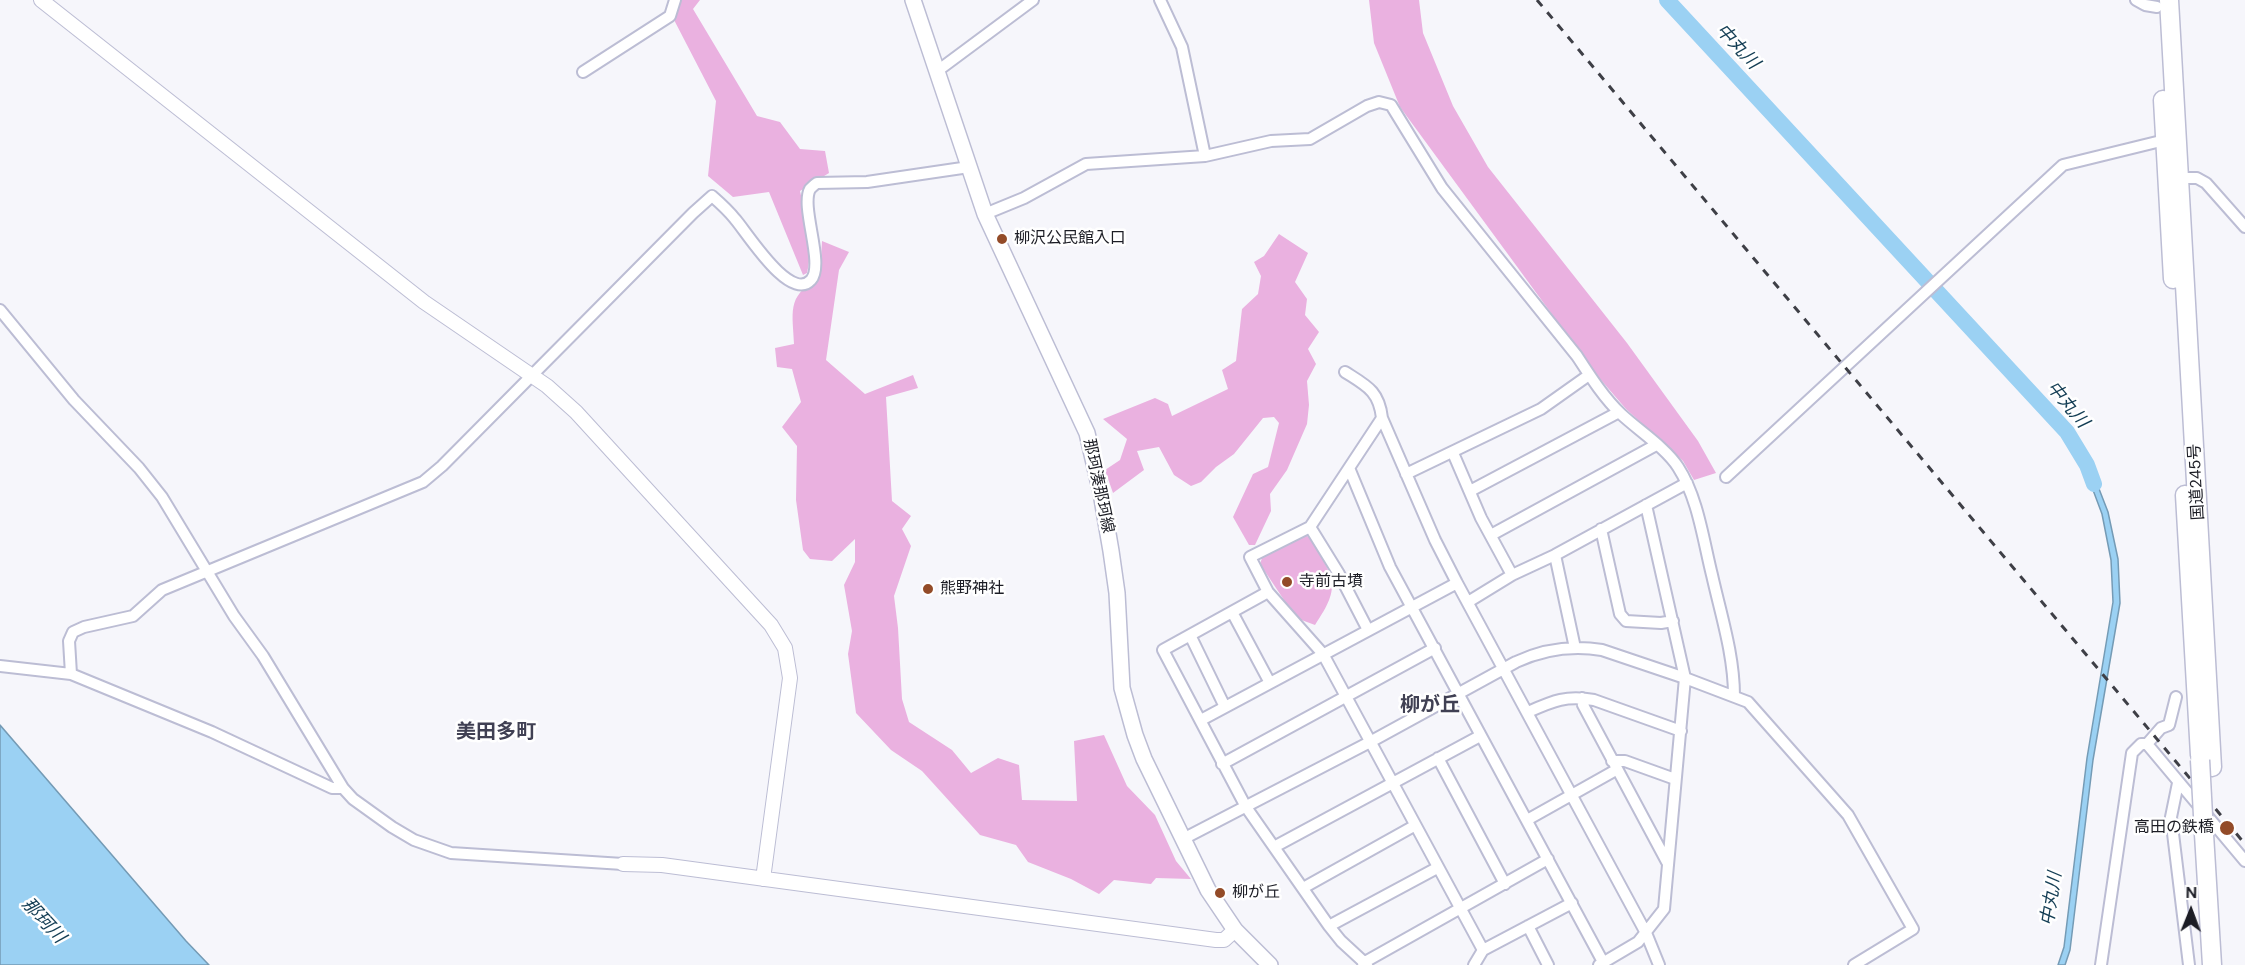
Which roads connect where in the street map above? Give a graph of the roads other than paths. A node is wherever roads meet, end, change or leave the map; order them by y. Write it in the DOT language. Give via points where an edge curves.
graph roads {
  1 [pos="41,0"];
  2 [pos="675,0"];
  3 [pos="913,0"];
  4 [pos="1033,0"];
  5 [pos="1160,0"];
  6 [pos="2136,0"];
  7 [pos="2161,2"];
  8 [pos="583,72"];
  9 [pos="936,72"];
  10 [pos="2165,140"];
  11 [pos="1205,156"];
  12 [pos="969,167"];
  13 [pos="2180,178"];
  14 [pos="985,214"];
  15 [pos="2245,227"];
  16 [pos="0,310"];
  17 [pos="1345,372"];
  18 [pos="533,375"];
  19 [pos="1589,375"];
  20 [pos="1619,412"];
  21 [pos="1382,418"];
  22 [pos="1656,445"];
  23 [pos="1453,453"];
  24 [pos="1348,468"];
  25 [pos="1406,474"];
  26 [pos="1726,477"];
  27 [pos="1687,483"];
  28 [pos="1470,491"];
  29 [pos="1646,505"];
  30 [pos="1310,527"];
  31 [pos="1601,529"];
  32 [pos="1491,535"];
  33 [pos="1555,555"];
  34 [pos="208,571"];
  35 [pos="1512,575"];
  36 [pos="1457,583"];
  37 [pos="1268,592"];
  38 [pos="1468,602"];
  39 [pos="1413,606"];
  40 [pos="1232,612"];
  41 [pos="1673,621"];
  42 [pos="1368,630"];
  43 [pos="1190,635"];
  44 [pos="1435,648"];
  45 [pos="1575,648"];
  46 [pos="1323,654"];
  47 [pos="0,666"];
  48 [pos="1504,668"];
  49 [pos="71,674"];
  50 [pos="1685,678"];
  51 [pos="1270,683"];
  52 [pos="1458,693"];
  53 [pos="1346,696"];
  54 [pos="1734,696"];
  55 [pos="2176,697"];
  56 [pos="1582,698"];
  57 [pos="1225,707"];
  58 [pos="1528,712"];
  59 [pos="1201,720"];
  60 [pos="1681,731"];
  61 [pos="1480,736"];
  62 [pos="1370,742"];
  63 [pos="2147,744"];
  64 [pos="1438,758"];
  65 [pos="1222,764"];
  66 [pos="2206,764"];
  67 [pos="1614,766"];
  68 [pos="1675,779"];
  69 [pos="1393,783"];
  70 [pos="2178,783"];
  71 [pos="343,788"];
  72 [pos="1572,795"];
  73 [pos="1246,807"];
  74 [pos="1527,820"];
  75 [pos="1414,826"];
  76 [pos="2210,838"];
  77 [pos="1183,839"];
  78 [pos="1274,847"];
  79 [pos="1548,859"];
  80 [pos="2245,861"];
  81 [pos="1667,862"];
  82 [pos="622,864"];
  83 [pos="1437,868"];
  84 [pos="763,879"];
  85 [pos="1505,884"];
  86 [pos="1304,888"];
  87 [pos="1572,903"];
  88 [pos="1460,910"];
  89 [pos="1329,926"];
  90 [pos="1528,926"];
  91 [pos="1235,930"];
  92 [pos="1646,933"];
  93 [pos="1483,950"];
  94 [pos="1601,963"];
  95 [pos="1365,964"];
  96 [pos="1270,965"];
  97 [pos="1474,965"];
  98 [pos="1548,965"];
  99 [pos="1659,965"];
  100 [pos="1854,965"];
  101 [pos="2102,965"];
  102 [pos="2189,965"];
  103 [pos="2212,965"];
  104 [pos="2224,965"];
  1 -- 18 [label="street" via="424,302"];
  2 -- 8 [label="street" via="670,16"];
  3 -- 9 [label="main road, 那珂湊那珂線"];
  4 -- 9 [label="street"];
  5 -- 11 [label="street" via="1182,47"];
  6 -- 7 [label="street" via="2145,5"];
  7 -- 10 [label="highway, 国道245号"];
  7 -- 13 [label="highway, 国道245号"];
  9 -- 12 [label="main road, 那珂湊那珂線"];
  10 -- 26 [label="street" via="2063,165"];
  10 -- 66 [label="highway, 国道245号"];
  11 -- 14 [label="street" via="1086,164"];
  11 -- 19 [label="street" via="1271,141 1310,139 1367,106 1379,102 1391,105 1442,188"];
  12 -- 14 [label="main road, 那珂湊那珂線"];
  12 -- 18 [label="street" via="867,182 817,183 810,188 808,199 814,274 805,283 787,280 777,272 734,217 712,196"];
  13 -- 15 [label="street" via="2197,178 2206,183"];
  13 -- 66 [label="highway, 国道245号"];
  14 -- 77 [label="main road, 那珂湊那珂線" via="1087,434 1112,551 1122,688 1144,759"];
  16 -- 34 [label="street" via="74,400 139,468"];
  17 -- 21 [label="street" via="1374,392"];
  18 -- 34 [label="street" via="423,482"];
  18 -- 84 [label="street" via="616,455 771,625 785,648 790,678"];
  19 -- 20 [label="street"];
  19 -- 23 [label="street" via="1541,409"];
  20 -- 22 [label="street"];
  20 -- 28 [label="street"];
  21 -- 24 [label="street"];
  21 -- 25 [label="street"];
  22 -- 27 [label="street" via="1677,465"];
  22 -- 32 [label="street"];
  23 -- 25 [label="street"];
  23 -- 28 [label="street"];
  24 -- 30 [label="street"];
  24 -- 39 [label="street" via="1390,567"];
  25 -- 36 [label="street"];
  27 -- 29 [label="street"];
  27 -- 54 [label="street" via="1734,671"];
  28 -- 32 [label="street"];
  29 -- 31 [label="street"];
  29 -- 41 [label="street"];
  30 -- 37 [label="street" via="1250,556"];
  30 -- 42 [label="street"];
  31 -- 33 [label="street"];
  31 -- 41 [label="street" via="1620,614 1626,621"];
  32 -- 35 [label="street"];
  33 -- 35 [label="street"];
  33 -- 45 [label="street"];
  34 -- 49 [label="street" via="162,590 133,616 73,632 69,641"];
  34 -- 71 [label="street"];
  35 -- 38 [label="street"];
  36 -- 38 [label="street"];
  36 -- 39 [label="street"];
  37 -- 40 [label="street"];
  37 -- 46 [label="street"];
  38 -- 48 [label="street"];
  39 -- 42 [label="street"];
  39 -- 44 [label="street"];
  40 -- 43 [label="street"];
  40 -- 51 [label="street"];
  41 -- 50 [label="street"];
  42 -- 46 [label="street"];
  43 -- 57 [label="street"];
  43 -- 59 [label="street" via="1163,650"];
  44 -- 52 [label="street"];
  44 -- 53 [label="street"];
  45 -- 48 [label="street" via="1534,654"];
  45 -- 50 [label="street" via="1602,650"];
  46 -- 51 [label="street"];
  46 -- 53 [label="street"];
  47 -- 49 [label="street"];
  48 -- 52 [label="street"];
  48 -- 58 [label="street"];
  49 -- 71 [label="street" via="212,732 332,788"];
  50 -- 54 [label="street"];
  50 -- 60 [label="street"];
  51 -- 57 [label="street"];
  52 -- 61 [label="street"];
  52 -- 62 [label="street"];
  53 -- 62 [label="street"];
  53 -- 65 [label="street"];
  54 -- 100 [label="street" via="1748,702 1848,816 1913,929"];
  55 -- 63 [label="street" via="2169,725"];
  56 -- 58 [label="street" via="1558,699"];
  56 -- 60 [label="street"];
  56 -- 67 [label="street"];
  57 -- 59 [label="street"];
  58 -- 72 [label="street"];
  59 -- 65 [label="street"];
  60 -- 68 [label="street"];
  61 -- 64 [label="street"];
  61 -- 74 [label="street"];
  62 -- 69 [label="street"];
  62 -- 73 [label="street"];
  63 -- 70 [label="street"];
  63 -- 101 [label="street" via="2140,744 2130,762"];
  64 -- 69 [label="street"];
  64 -- 85 [label="street"];
  65 -- 73 [label="street"];
  66 -- 76 [label="highway, 国道245号, bridge"];
  67 -- 68 [label="street" via="1625,761"];
  67 -- 72 [label="street"];
  67 -- 81 [label="street"];
  68 -- 81 [label="street"];
  69 -- 75 [label="street"];
  69 -- 78 [label="street"];
  70 -- 80 [label="street"];
  70 -- 102 [label="street" via="2171,817"];
  71 -- 82 [label="street" via="392,827 414,840 451,853"];
  72 -- 74 [label="street"];
  72 -- 92 [label="street"];
  73 -- 77 [label="street"];
  73 -- 78 [label="street"];
  74 -- 79 [label="street"];
  75 -- 83 [label="street"];
  75 -- 86 [label="street"];
  76 -- 103 [label="highway, 国道245号"];
  76 -- 104 [label="highway, 国道245号"];
  77 -- 91 [label="main road, 那珂湊那珂線" via="1208,890"];
  78 -- 86 [label="street"];
  79 -- 85 [label="street"];
  79 -- 87 [label="street"];
  81 -- 92 [label="street" via="1664,909"];
  82 -- 84 [label="street" via="662,865"];
  83 -- 88 [label="street"];
  83 -- 89 [label="street"];
  84 -- 91 [label="street" via="1216,940 1224,940"];
  85 -- 88 [label="street"];
  86 -- 89 [label="street"];
  87 -- 90 [label="street"];
  87 -- 94 [label="street"];
  88 -- 93 [label="street"];
  88 -- 95 [label="street"];
  89 -- 95 [label="street"];
  90 -- 93 [label="street"];
  90 -- 98 [label="street"];
  91 -- 96 [label="main road, 那珂湊那珂線"];
  92 -- 94 [label="street" via="1638,942"];
  92 -- 99 [label="street"];
  93 -- 97 [label="street"];
}
